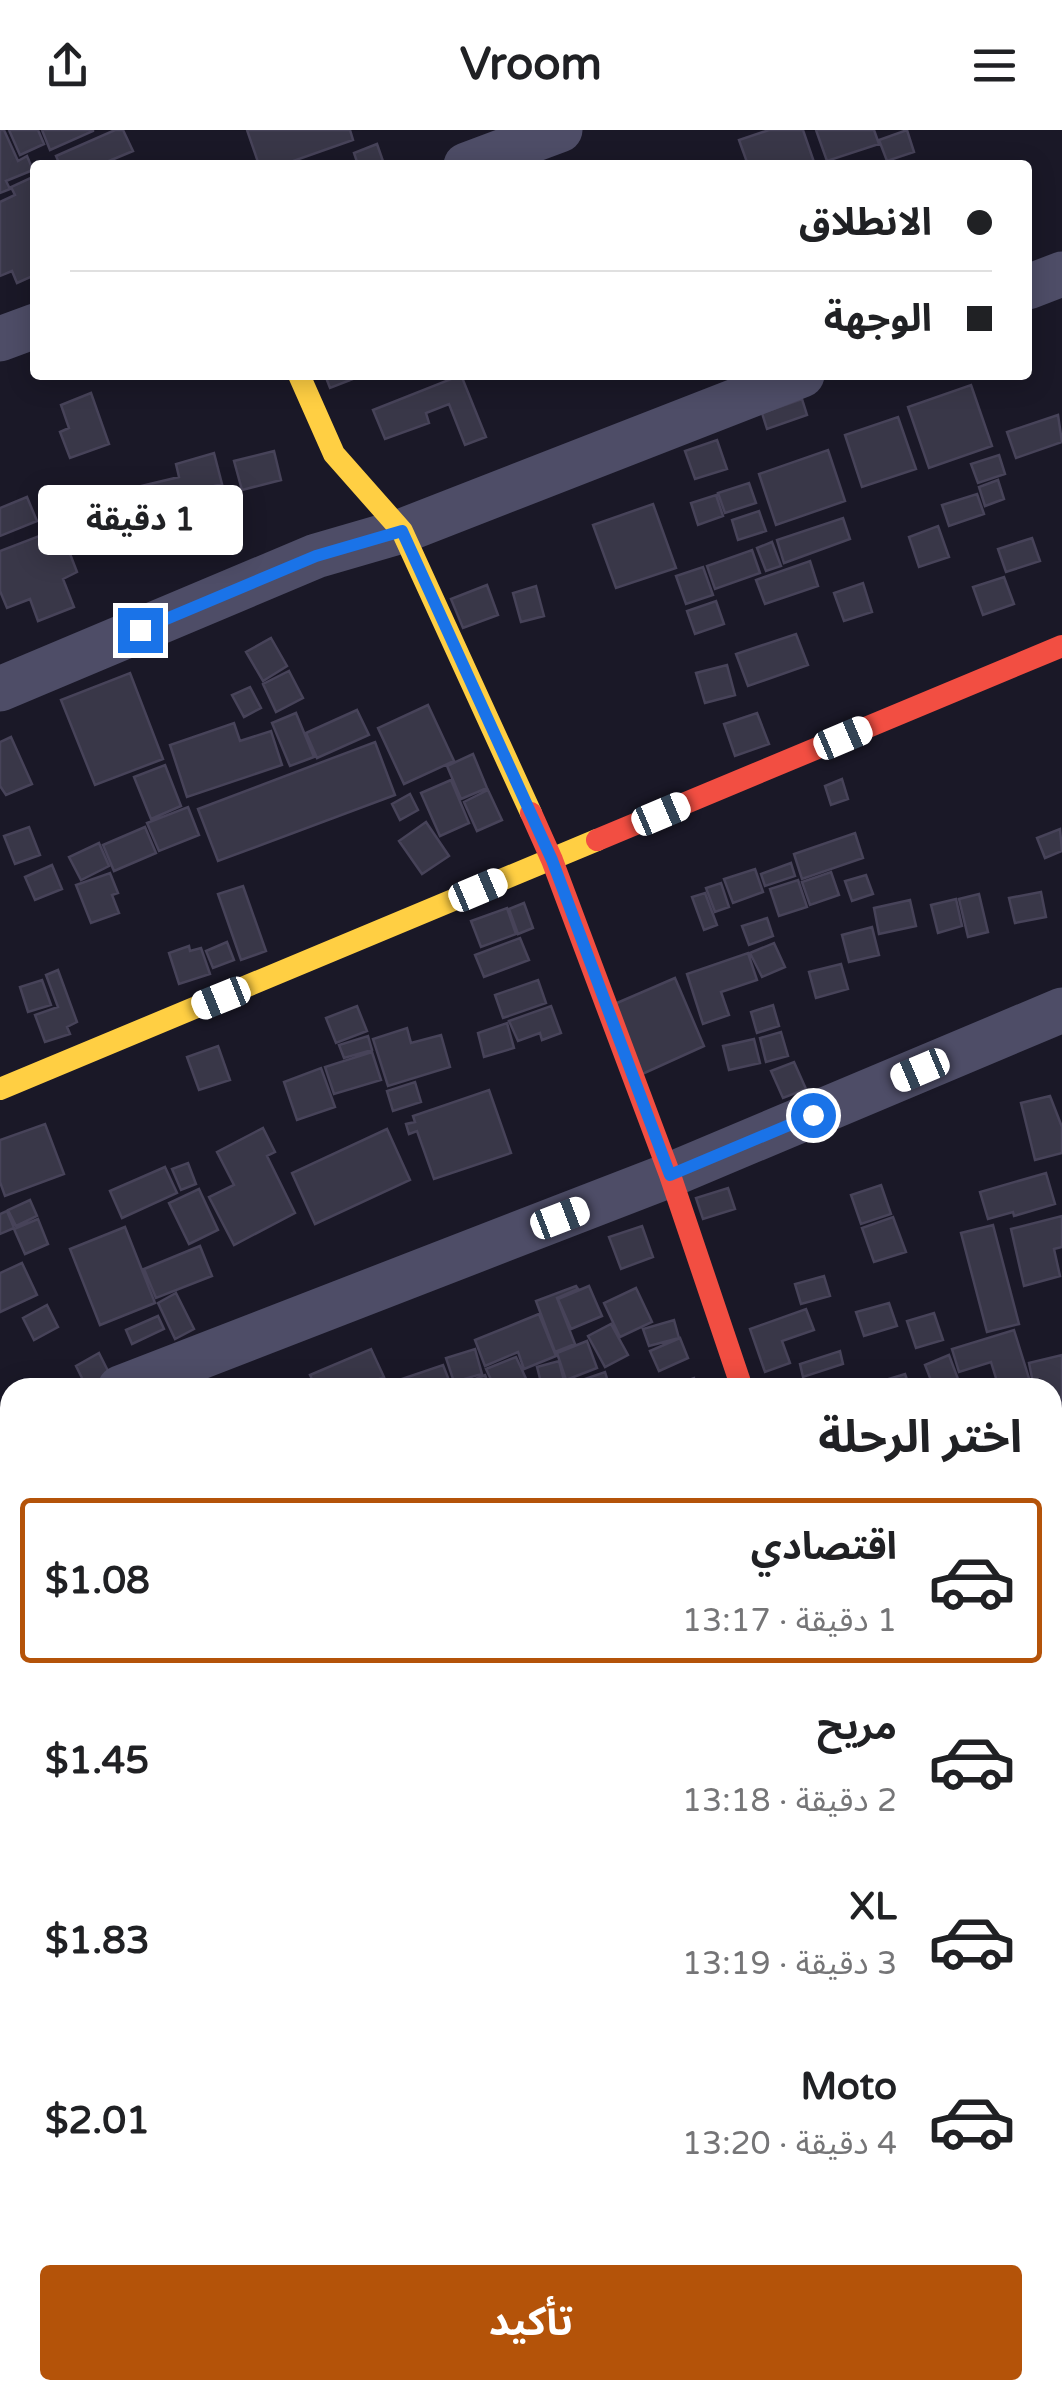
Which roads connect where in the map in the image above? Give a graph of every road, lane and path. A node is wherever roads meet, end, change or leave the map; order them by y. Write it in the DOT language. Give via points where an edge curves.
graph roads {
  1 [pos="560,130"];
  2 [pos="479,160"];
  3 [pos="1062,274"];
  4 [pos="1032,285"];
  5 [pos="30,328"];
  6 [pos="0,340"];
  7 [pos="301,380"];
  8 [pos="789,380"];
  9 [pos="402,531"];
  10 [pos="1062,646"];
  11 [pos="0,689"];
  12 [pos="552,860"];
  13 [pos="1062,1010"];
  14 [pos="0,1089"];
  15 [pos="670,1175"];
  16 [pos="146,1378"];
  17 [pos="739,1378"];
  1 -- 2 [label="street"];
  3 -- 4 [label="street"];
  5 -- 6 [label="street"];
  7 -- 9 [label="street" via="334,454"];
  8 -- 9 [label="street"];
  9 -- 11 [label="street" via="316,556"];
  9 -- 12 [label="street"];
  10 -- 12 [label="street"];
  12 -- 14 [label="street"];
  12 -- 15 [label="street"];
  13 -- 15 [label="street"];
  15 -- 16 [label="street"];
  15 -- 17 [label="street"];
}
